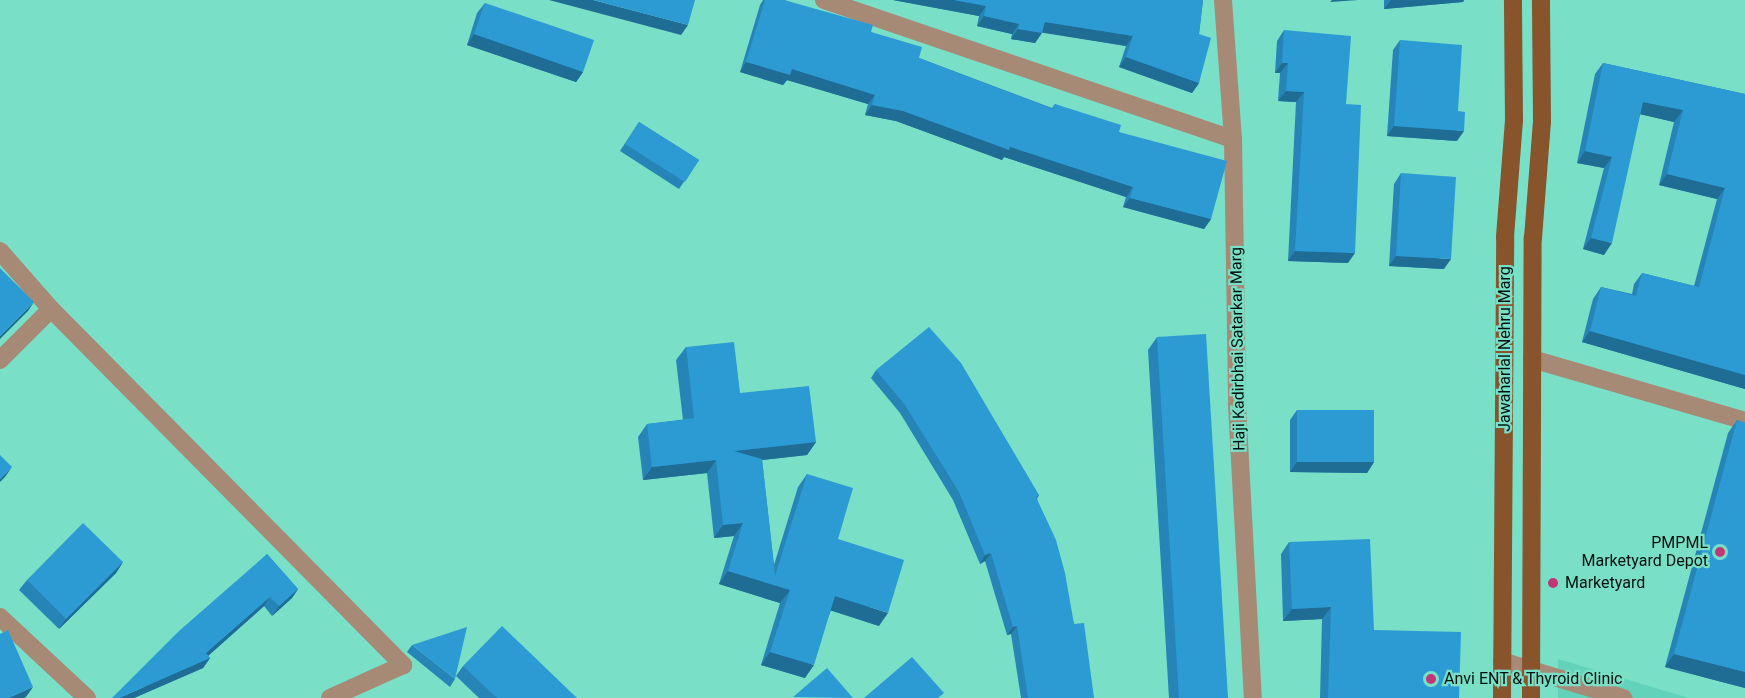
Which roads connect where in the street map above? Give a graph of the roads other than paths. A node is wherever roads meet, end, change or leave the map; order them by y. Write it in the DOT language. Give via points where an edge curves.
graph roads {
  1 [pos="824,0"];
  2 [pos="1223,0"];
  3 [pos="1513,0"];
  4 [pos="1541,0"];
  5 [pos="1233,139"];
  6 [pos="0,251"];
  7 [pos="51,309"];
  8 [pos="1532,359"];
  9 [pos="0,360"];
  10 [pos="1745,421"];
  11 [pos="0,617"];
  12 [pos="1502,661"];
  13 [pos="1532,670"];
  14 [pos="87,698"];
  15 [pos="330,698"];
  16 [pos="1253,698"];
  17 [pos="1502,698"];
  18 [pos="1532,698"];
  19 [pos="1623,698"];
  1 -- 5 [label="street"];
  2 -- 5 [label="street, Haji Kadirbhai Satarkar Marg"];
  3 -- 12 [label="main road, Jawaharlal Nehru Marg" via="1514,121 1505,237"];
  4 -- 8 [label="main road, Jawaharlal Nehru Marg" via="1542,122 1533,238"];
  5 -- 16 [label="street, Haji Kadirbhai Satarkar Marg" via="1237,405"];
  6 -- 7 [label="street"];
  7 -- 9 [label="street"];
  7 -- 15 [label="street" via="403,665"];
  8 -- 10 [label="street"];
  8 -- 13 [label="main road, Jawaharlal Nehru Marg"];
  11 -- 14 [label="street"];
  12 -- 13 [label="street"];
  12 -- 17 [label="main road, Jawaharlal Nehru Marg"];
  13 -- 18 [label="main road, Jawaharlal Nehru Marg"];
  13 -- 19 [label="street"];
}
